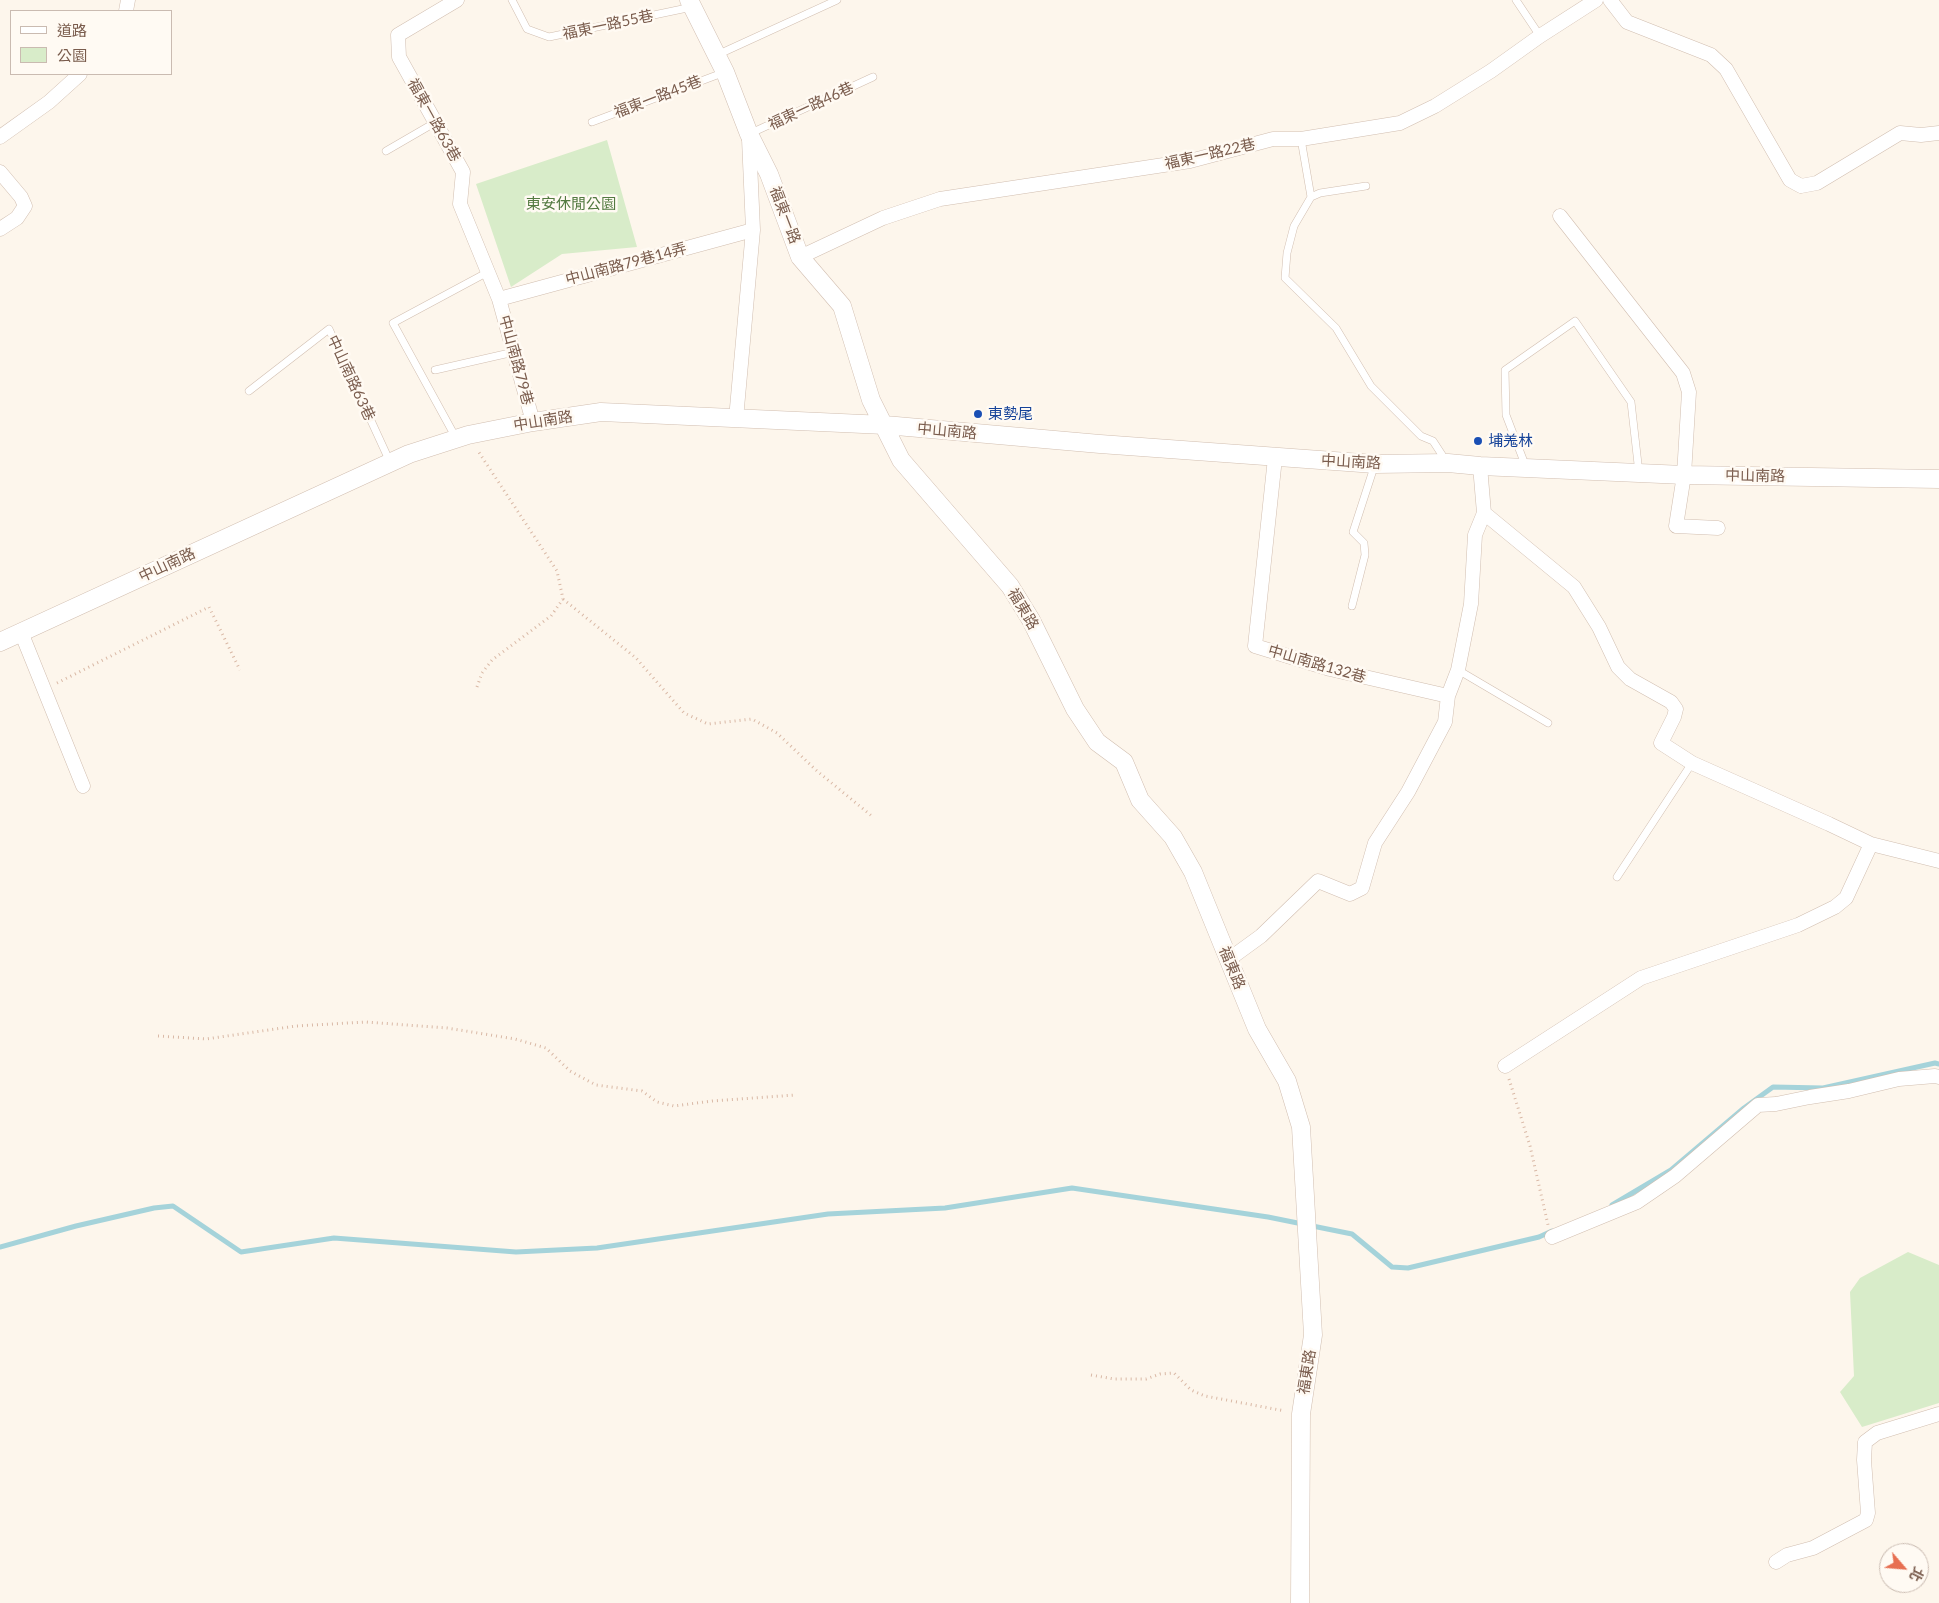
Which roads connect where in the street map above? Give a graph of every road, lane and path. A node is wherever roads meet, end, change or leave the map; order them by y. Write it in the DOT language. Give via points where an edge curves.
graph roads {
  1 [pos="457,0"];
  2 [pos="512,0"];
  3 [pos="837,0"];
  4 [pos="1516,0"];
  5 [pos="1596,0"];
  6 [pos="1610,0"];
  7 [pos="690,3"];
  8 [pos="1540,36"];
  9 [pos="717,55"];
  10 [pos="725,72"];
  11 [pos="79,75"];
  12 [pos="873,77"];
  13 [pos="436,122"];
  14 [pos="592,122"];
  15 [pos="1939,133"];
  16 [pos="749,134"];
  17 [pos="0,137"];
  18 [pos="1301,139"];
  19 [pos="386,151"];
  20 [pos="0,172"];
  21 [pos="1366,186"];
  22 [pos="1311,197"];
  23 [pos="1560,216"];
  24 [pos="0,229"];
  25 [pos="753,230"];
  26 [pos="800,257"];
  27 [pos="488,272"];
  28 [pos="499,299"];
  29 [pos="514,352"];
  30 [pos="435,370"];
  31 [pos="249,391"];
  32 [pos="736,419"];
  33 [pos="533,422"];
  34 [pos="885,426"];
  35 [pos="463,437"];
  36 [pos="1275,458"];
  37 [pos="391,462"];
  38 [pos="1448,463"];
  39 [pos="1374,464"];
  40 [pos="1480,466"];
  41 [pos="1527,468"];
  42 [pos="1639,473"];
  43 [pos="1684,475"];
  44 [pos="1939,478"];
  45 [pos="1484,513"];
  46 [pos="1718,528"];
  47 [pos="563,599"];
  48 [pos="1352,606"];
  49 [pos="21,632"];
  50 [pos="0,642"];
  51 [pos="240,670"];
  52 [pos="1458,670"];
  53 [pos="477,687"];
  54 [pos="43,690"];
  55 [pos="1448,696"];
  56 [pos="1548,723"];
  57 [pos="1692,763"];
  58 [pos="82,786"];
  59 [pos="873,817"];
  60 [pos="1870,844"];
  61 [pos="1939,861"];
  62 [pos="1617,877"];
  63 [pos="1228,960"];
  64 [pos="158,1036"];
  65 [pos="1505,1066"];
  66 [pos="1939,1077"];
  67 [pos="795,1095"];
  68 [pos="1545,1217"];
  69 [pos="1552,1237"];
  70 [pos="1091,1375"];
  71 [pos="1301,1414"];
  72 [pos="1939,1414"];
  73 [pos="1776,1562"];
  74 [pos="1300,1603"];
  1 -- 13 [label="street, 福東一路63巷" via="398,35 399,57"];
  2 -- 7 [label="lane, 福東一路55巷" via="526,29 549,37"];
  3 -- 9 [label="lane"];
  4 -- 8 [label="lane"];
  5 -- 8 [label="street, 福東一路22巷"];
  6 -- 15 [label="street" via="1627,22 1710,55 1726,69 1790,180 1801,186 1817,183 1900,133"];
  7 -- 9 [label="street, 福東一路"];
  8 -- 18 [label="street, 福東一路22巷" via="1435,106 1400,123"];
  9 -- 10 [label="street, 福東一路"];
  10 -- 14 [label="lane, 福東一路45巷"];
  10 -- 16 [label="street, 福東一路"];
  11 -- 17 [label="street" via="49,102"];
  12 -- 16 [label="lane, 福東一路46巷"];
  13 -- 19 [label="lane"];
  13 -- 27 [label="street, 福東一路63巷" via="463,172 460,204"];
  16 -- 25 [label="street"];
  16 -- 26 [label="street, 福東一路" via="769,174"];
  18 -- 22 [label="lane"];
  18 -- 26 [label="street, 福東一路22巷" via="1273,139 1190,161 940,198 883,218"];
  20 -- 24 [label="street" via="25,206 17,218"];
  21 -- 22 [label="lane"];
  22 -- 38 [label="lane" via="1294,226 1285,278 1336,328 1371,386 1421,436 1433,441"];
  23 -- 43 [label="street" via="1683,373 1689,392"];
  25 -- 28 [label="street, 中山南路79巷14弄"];
  25 -- 32 [label="street"];
  26 -- 34 [label="street, 福東一路" via="842,306 872,400"];
  27 -- 28 [label="street, 福東一路63巷"];
  27 -- 35 [label="lane" via="392,323"];
  28 -- 29 [label="street, 中山南路79巷"];
  29 -- 30 [label="lane"];
  29 -- 33 [label="street, 中山南路79巷"];
  31 -- 37 [label="lane, 中山南路63巷" via="329,329"];
  32 -- 33 [label="street, 中山南路" via="601,412"];
  32 -- 34 [label="street, 中山南路"];
  33 -- 35 [label="street, 中山南路"];
  34 -- 36 [label="street, 中山南路"];
  34 -- 63 [label="street, 福東路" via="901,460 1010,586 1031,620 1075,708 1097,742 1124,762 1140,800 1173,837 1193,872"];
  35 -- 37 [label="street, 中山南路"];
  35 -- 47 [label="path" via="557,571"];
  36 -- 39 [label="street, 中山南路"];
  36 -- 55 [label="street, 中山南路132巷" via="1254,646 1330,669"];
  37 -- 49 [label="street, 中山南路"];
  38 -- 39 [label="street, 中山南路"];
  38 -- 40 [label="street, 中山南路"];
  39 -- 48 [label="lane" via="1353,532 1364,543 1365,554"];
  40 -- 41 [label="street, 中山南路"];
  40 -- 45 [label="street"];
  41 -- 42 [label="street, 中山南路"];
  41 -- 42 [label="lane" via="1506,415 1505,370 1575,320 1631,402"];
  42 -- 43 [label="street, 中山南路"];
  43 -- 44 [label="street, 中山南路"];
  43 -- 46 [label="street" via="1676,526"];
  45 -- 52 [label="street" via="1475,535 1471,604"];
  45 -- 57 [label="street" via="1574,587 1599,627 1618,667 1630,679 1672,702 1676,709 1674,717 1660,744"];
  47 -- 53 [label="path" via="551,616 492,660"];
  47 -- 59 [label="path" via="636,658 684,713 708,724 752,719 777,733"];
  49 -- 50 [label="street, 中山南路"];
  49 -- 54 [label="street"];
  51 -- 54 [label="path" via="209,607"];
  52 -- 55 [label="street"];
  52 -- 56 [label="lane"];
  54 -- 58 [label="street"];
  55 -- 63 [label="street" via="1445,722 1408,792 1375,843 1362,888 1350,894 1318,881 1261,936"];
  57 -- 60 [label="street"];
  57 -- 62 [label="lane"];
  60 -- 61 [label="street"];
  60 -- 65 [label="street" via="1846,898 1835,907 1798,925 1641,978"];
  63 -- 71 [label="street, 福東路" via="1257,1029 1287,1081 1301,1127 1313,1336"];
  64 -- 67 [label="path" via="206,1039 296,1026 366,1022 447,1028 515,1039 546,1048 570,1071 596,1085 642,1091 657,1102 674,1106"];
  65 -- 68 [label="path" via="1530,1146"];
  66 -- 69 [label="street" via="1899,1079 1758,1106 1675,1176 1637,1202"];
  70 -- 71 [label="path" via="1146,1379 1174,1373 1191,1390 1205,1396"];
  71 -- 74 [label="street, 福東路"];
  72 -- 73 [label="street" via="1877,1433 1865,1442 1866,1520 1813,1548"];
}
